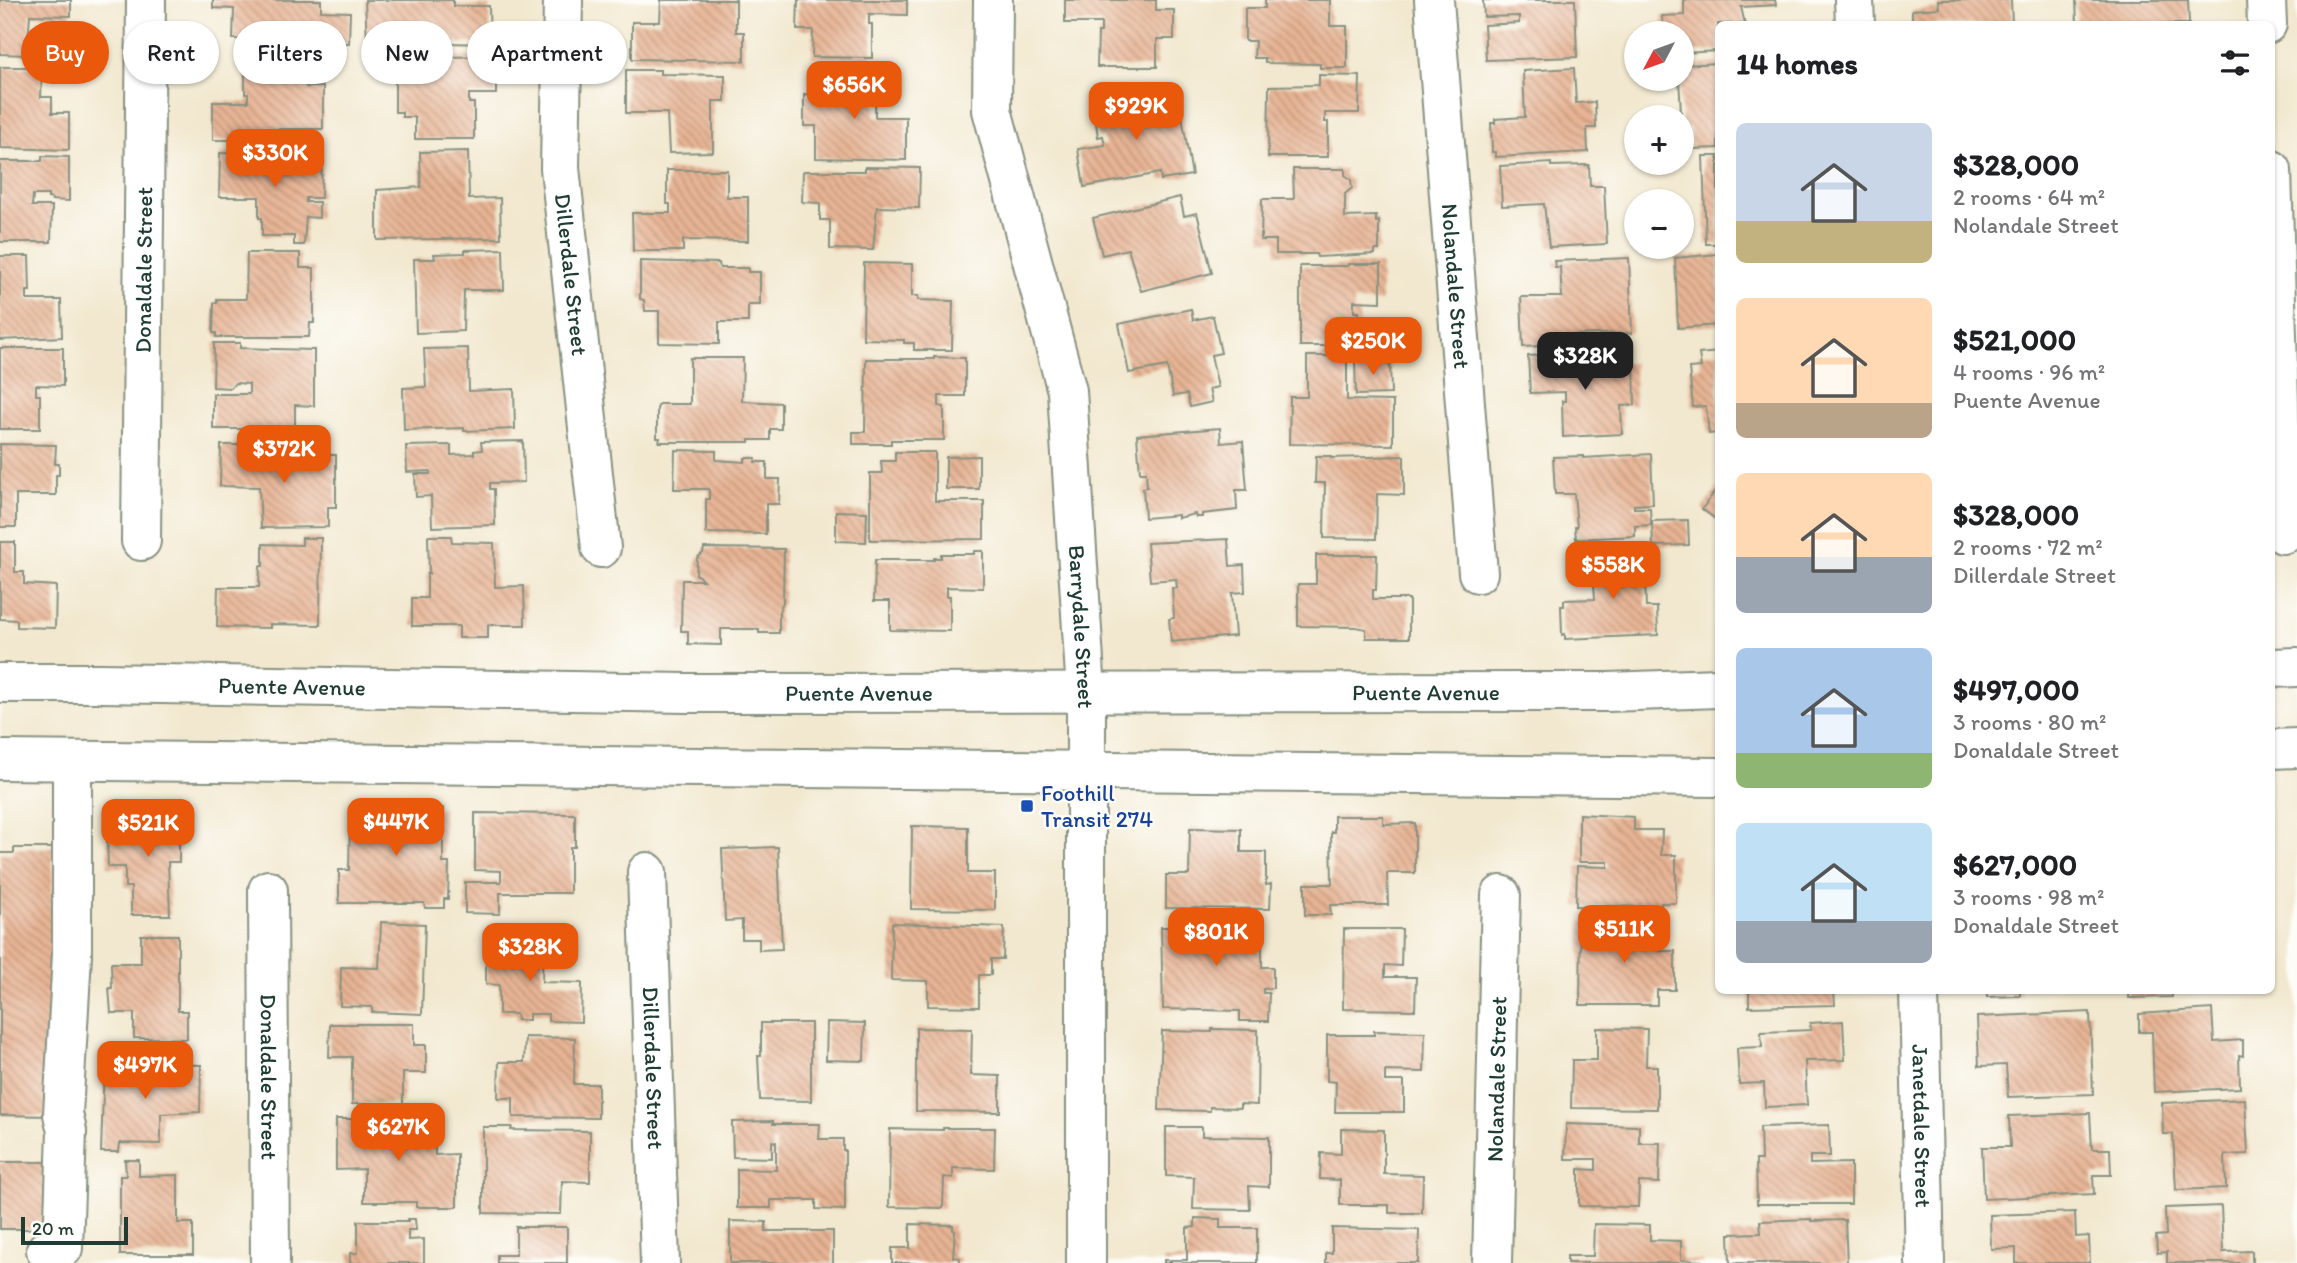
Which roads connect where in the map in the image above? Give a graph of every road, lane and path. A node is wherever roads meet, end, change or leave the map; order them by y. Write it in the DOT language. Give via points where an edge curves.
graph roads {
  1 [pos="146,0"];
  2 [pos="563,0"];
  3 [pos="993,0"];
  4 [pos="1434,0"];
  5 [pos="1854,0"];
  6 [pos="2266,0"];
  7 [pos="1855,21"];
  8 [pos="2267,21"];
  9 [pos="2275,269"];
  10 [pos="2283,534"];
  11 [pos="141,541"];
  12 [pos="601,548"];
  13 [pos="1478,573"];
  14 [pos="2297,667"];
  15 [pos="2275,668"];
  16 [pos="0,683"];
  17 [pos="1715,688"];
  18 [pos="1086,693"];
  19 [pos="2297,748"];
  20 [pos="2275,749"];
  21 [pos="0,760"];
  22 [pos="72,761"];
  23 [pos="1086,770"];
  24 [pos="1715,777"];
  25 [pos="647,872"];
  26 [pos="268,890"];
  27 [pos="1502,895"];
  28 [pos="1919,994"];
  29 [pos="46,1250"];
  30 [pos="270,1263"];
  31 [pos="660,1263"];
  32 [pos="1086,1263"];
  33 [pos="1492,1263"];
  34 [pos="1925,1263"];
  1 -- 11 [label="street, Donaldale Street"];
  2 -- 12 [label="street, Dillerdale Street" via="560,168"];
  3 -- 18 [label="street, Barrydale Street" via="992,110 1067,391"];
  4 -- 13 [label="street, Nolandale Street"];
  5 -- 7 [label="street"];
  6 -- 8 [label="street"];
  9 -- 10 [label="street"];
  14 -- 15 [label="street"];
  16 -- 18 [label="street, Puente Avenue" via="686,693"];
  17 -- 18 [label="street, Puente Avenue"];
  18 -- 23 [label="street, Barrydale Street"];
  19 -- 20 [label="street"];
  21 -- 22 [label="street"];
  22 -- 23 [label="street"];
  22 -- 29 [label="street" via="72,955 63,1114 68,1131 63,1248"];
  23 -- 24 [label="street"];
  23 -- 32 [label="street, Barrydale Street"];
  25 -- 31 [label="street, Dillerdale Street"];
  26 -- 30 [label="street, Donaldale Street"];
  27 -- 33 [label="street, Nolandale Street"];
  28 -- 34 [label="street, Janetdale Street"];
}
